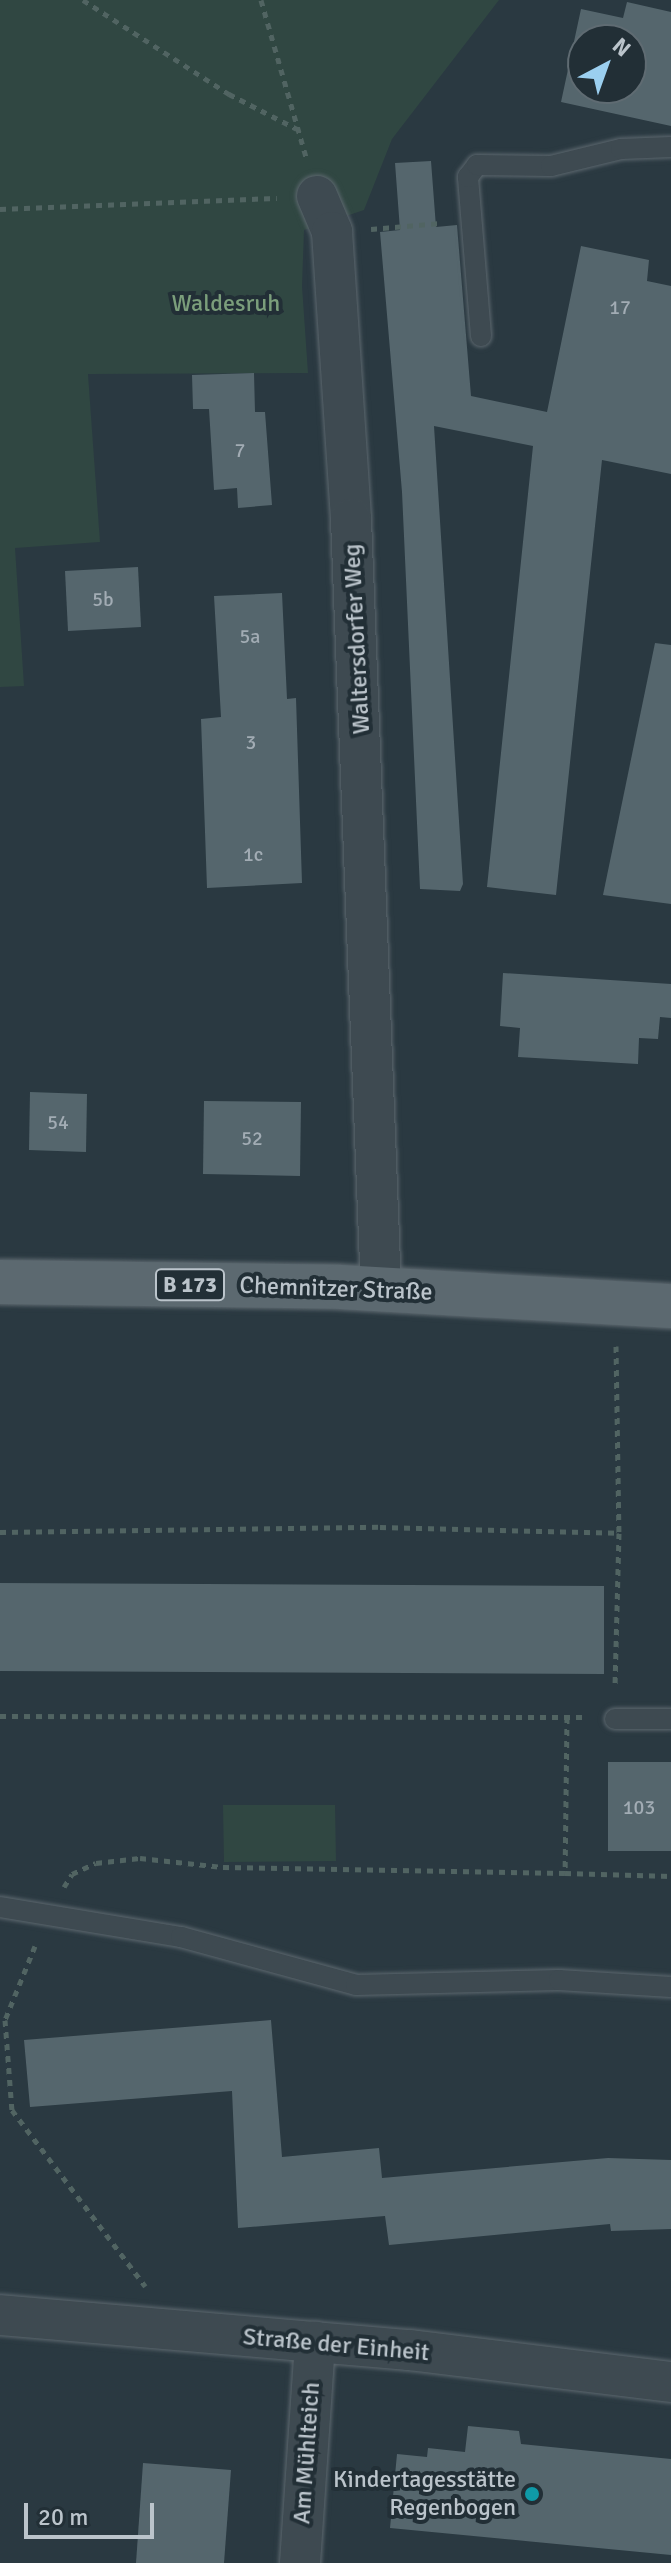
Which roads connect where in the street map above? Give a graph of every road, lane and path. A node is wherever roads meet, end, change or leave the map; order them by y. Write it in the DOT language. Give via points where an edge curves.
graph roads {
  1 [pos="83,0"];
  2 [pos="261,0"];
  3 [pos="298,130"];
  4 [pos="671,147"];
  5 [pos="0,209"];
  6 [pos="324,214"];
  7 [pos="470,221"];
  8 [pos="481,336"];
  9 [pos="0,1282"];
  10 [pos="381,1290"];
  11 [pos="616,1303"];
  12 [pos="671,1306"];
  13 [pos="0,1532"];
  14 [pos="619,1533"];
  15 [pos="0,1716"];
  16 [pos="567,1717"];
  17 [pos="615,1719"];
  18 [pos="671,1719"];
  19 [pos="565,1873"];
  20 [pos="671,1876"];
  21 [pos="0,1907"];
  22 [pos="49,1914"];
  23 [pos="671,1987"];
  24 [pos="2,2020"];
  25 [pos="150,2293"];
  26 [pos="0,2315"];
  27 [pos="315,2342"];
  28 [pos="671,2382"];
  29 [pos="300,2563"];
  1 -- 3 [label="path" via="229,94"];
  2 -- 3 [label="path"];
  3 -- 6 [label="path"];
  4 -- 7 [label="lane" via="621,149 551,166 477,165 468,177"];
  5 -- 6 [label="path"];
  6 -- 7 [label="path"];
  6 -- 10 [label="street, Waltersdorfer Weg" via="359,683"];
  7 -- 8 [label="lane"];
  9 -- 10 [label="main road, Chemnitzer Straße / B 173"];
  10 -- 11 [label="main road, Chemnitzer Straße / B 173"];
  11 -- 12 [label="main road, Chemnitzer Straße / B 173"];
  11 -- 14 [label="path"];
  13 -- 14 [label="path" via="380,1527"];
  14 -- 17 [label="path"];
  15 -- 16 [label="path"];
  16 -- 17 [label="path"];
  16 -- 19 [label="path"];
  17 -- 18 [label="lane"];
  19 -- 20 [label="path"];
  19 -- 22 [label="path" via="223,1867 140,1858 96,1863 72,1874"];
  21 -- 22 [label="lane"];
  22 -- 23 [label="lane" via="181,1937 356,1985 559,1980"];
  22 -- 24 [label="path"];
  24 -- 25 [label="path" via="12,2110"];
  26 -- 27 [label="street, Straße der Einheit"];
  27 -- 28 [label="street, Straße der Einheit"];
  27 -- 29 [label="street, Am Mühlteich"];
}
